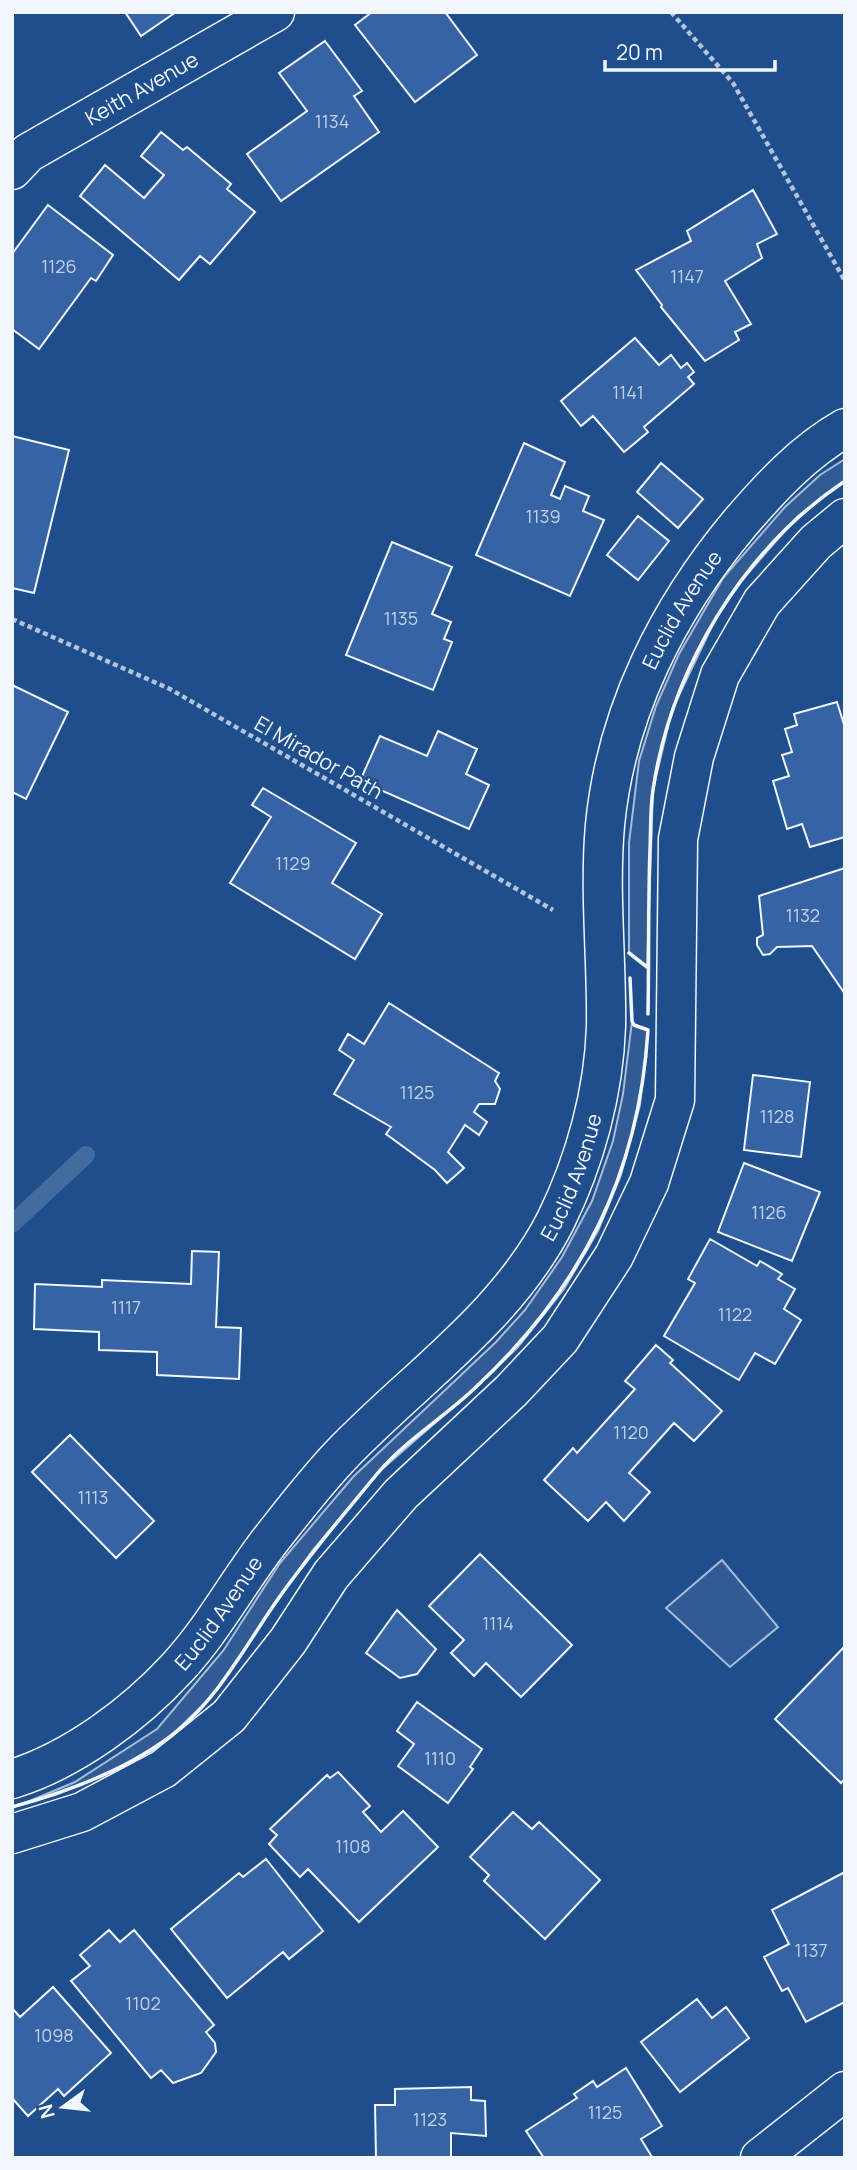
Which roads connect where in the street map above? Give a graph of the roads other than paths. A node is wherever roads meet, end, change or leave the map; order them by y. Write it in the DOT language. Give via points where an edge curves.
graph roads {
  1 [pos="275,12"];
  2 [pos="12,170"];
  3 [pos="845,428"];
  4 [pos="845,518"];
  5 [pos="12,1779"];
  6 [pos="12,1834"];
  7 [pos="845,2091"];
  8 [pos="760,2158"];
  1 -- 2 [label="street, Keith Avenue" via="28,153"];
  3 -- 5 [label="street, Euclid Avenue" via="793,466 704,566 656,644 624,731 606,823 602,939 606,1028 600,1084 582,1159 555,1222 514,1286 463,1342 341,1455 270,1540 177,1668 123,1718 55,1760"];
  4 -- 6 [label="street" via="816,542 762,602 720,675 694,757 678,839 675,1100 649,1183 614,1256 560,1339 401,1494 331,1575 288,1641 229,1716 163,1769 82,1812"];
  7 -- 8 [label="street"];
}
